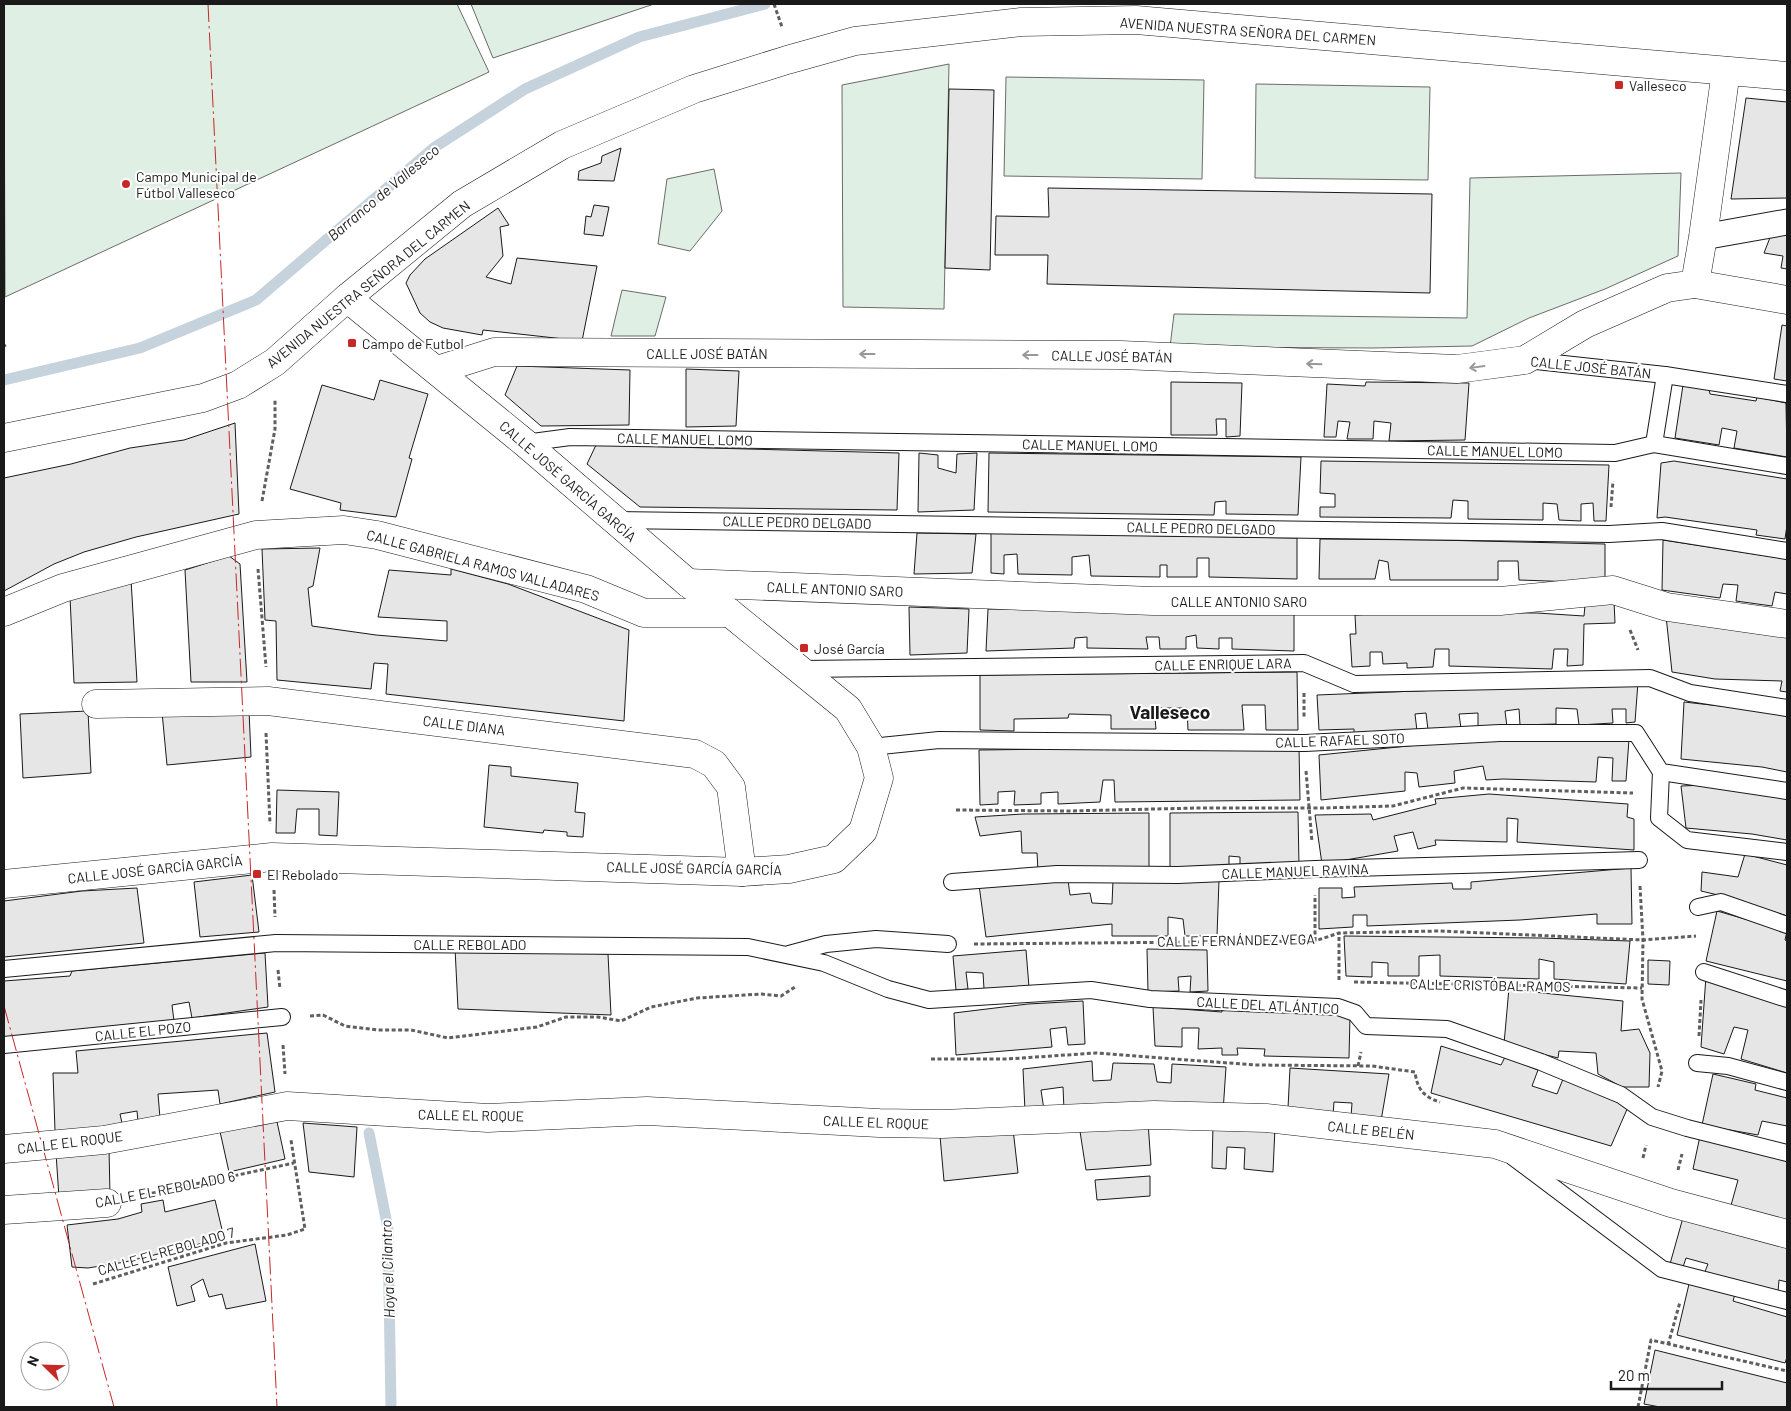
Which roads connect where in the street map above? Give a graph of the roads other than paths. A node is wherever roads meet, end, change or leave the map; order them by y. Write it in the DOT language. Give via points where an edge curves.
graph roads {
  1 [pos="1726,70"];
  2 [pos="1787,76"];
  3 [pos="1787,222"];
  4 [pos="1703,237"];
  5 [pos="1695,284"];
  6 [pos="347,298"];
  7 [pos="1787,300"];
  8 [pos="1525,360"];
  9 [pos="437,370"];
  10 [pos="1665,375"];
  11 [pos="1787,394"];
  12 [pos="4,438"];
  13 [pos="525,443"];
  14 [pos="1654,444"];
  15 [pos="1787,466"];
  16 [pos="614,520"];
  17 [pos="1787,551"];
  18 [pos="688,583"];
  19 [pos="4,612"];
  20 [pos="730,613"];
  21 [pos="1787,624"];
  22 [pos="800,669"];
  23 [pos="96,704"];
  24 [pos="1787,708"];
  25 [pos="871,747"];
  26 [pos="1661,772"];
  27 [pos="1787,790"];
  28 [pos="1787,852"];
  29 [pos="1639,860"];
  30 [pos="742,872"];
  31 [pos="952,882"];
  32 [pos="4,884"];
  33 [pos="1698,907"];
  34 [pos="1787,924"];
  35 [pos="948,944"];
  36 [pos="784,955"];
  37 [pos="4,969"];
  38 [pos="1704,972"];
  39 [pos="1787,999"];
  40 [pos="929,1000"];
  41 [pos="282,1018"];
  42 [pos="4,1045"];
  43 [pos="1697,1063"];
  44 [pos="1787,1082"];
  45 [pos="942,1124"];
  46 [pos="1495,1144"];
  47 [pos="4,1149"];
  48 [pos="1787,1153"];
  49 [pos="107,1203"];
  50 [pos="4,1210"];
  51 [pos="1787,1234"];
  52 [pos="1787,1301"];
  1 -- 2 [label="street, AVENIDA NUESTRA SEÑORA DEL CARMEN"];
  1 -- 4 [label="street"];
  1 -- 6 [label="street, AVENIDA NUESTRA SEÑORA DEL CARMEN" via="1136,20 1021,22 855,41 694,89 562,145 462,204"];
  3 -- 4 [label="street"];
  4 -- 5 [label="street"];
  5 -- 7 [label="street"];
  5 -- 8 [label="street" via="1667,288 1585,324"];
  6 -- 9 [label="street, CALLE JOSÉ GARCÍA GARCÍA"];
  6 -- 12 [label="street, AVENIDA NUESTRA SEÑORA DEL CARMEN" via="275,362 238,385 203,398"];
  8 -- 9 [label="street, CALLE JOSÉ BATÁN, one-way" via="1457,369 1121,355 494,352"];
  8 -- 10 [label="lane, CALLE JOSÉ BATÁN"];
  9 -- 13 [label="street, CALLE JOSÉ GARCÍA GARCÍA"];
  10 -- 11 [label="lane, CALLE JOSÉ BATÁN"];
  10 -- 14 [label="lane"];
  13 -- 14 [label="lane, CALLE MANUEL LOMO" via="570,437 1615,453"];
  13 -- 16 [label="street, CALLE JOSÉ GARCÍA GARCÍA"];
  14 -- 15 [label="lane, CALLE MANUEL LOMO"];
  16 -- 17 [label="lane, CALLE PEDRO DELGADO" via="1609,534 1662,531"];
  16 -- 18 [label="street, CALLE JOSÉ GARCÍA GARCÍA"];
  18 -- 20 [label="street, CALLE JOSÉ GARCÍA GARCÍA"];
  18 -- 21 [label="street, CALLE ANTONIO SARO" via="1153,601 1500,601 1613,590 1667,607"];
  19 -- 20 [label="street, CALLE GABRIELA RAMOS VALLADARES" via="63,588 256,535 344,530 376,535 586,589 644,613"];
  20 -- 22 [label="street, CALLE JOSÉ GARCÍA GARCÍA"];
  22 -- 24 [label="lane, CALLE ENRIQUE LARA" via="1304,663 1354,684 1650,678 1690,693"];
  22 -- 25 [label="street, CALLE JOSÉ GARCÍA GARCÍA" via="848,709"];
  23 -- 30 [label="street, CALLE DIANA" via="268,701 695,754 714,764 731,787"];
  25 -- 26 [label="lane, CALLE RAFAEL SOTO" via="939,740 1305,743 1500,733 1636,733"];
  25 -- 30 [label="street, CALLE JOSÉ GARCÍA GARCÍA" via="879,778 864,831 834,859 789,869"];
  26 -- 27 [label="lane"];
  26 -- 28 [label="lane" via="1659,818 1687,840"];
  29 -- 31 [label="lane, CALLE MANUEL RAVINA" via="1178,876 1057,874"];
  30 -- 32 [label="street, CALLE JOSÉ GARCÍA GARCÍA" via="272,857"];
  33 -- 34 [label="lane" via="1721,902"];
  35 -- 36 [label="lane" via="876,939 826,944"];
  36 -- 37 [label="lane, CALLE REBOLADO" via="748,947 276,943"];
  36 -- 40 [label="lane, CALLE REBOLADO" via="824,963 888,989"];
  38 -- 39 [label="lane"];
  40 -- 48 [label="lane, CALLE DEL ATLÁNTICO" via="1091,990 1150,999 1338,1007 1354,1013 1366,1026 1447,1029 1621,1095 1652,1117"];
  41 -- 42 [label="lane, CALLE EL POZO"];
  43 -- 44 [label="lane" via="1728,1066"];
  45 -- 46 [label="street, CALLE BELÉN" via="1154,1114 1266,1118"];
  45 -- 47 [label="street, CALLE EL ROQUE" via="647,1111 488,1118 287,1106 104,1140"];
  46 -- 51 [label="street, CALLE BELÉN" via="1671,1203"];
  46 -- 52 [label="lane" via="1662,1269"];
  49 -- 50 [label="street, CALLE EL REBOLADO 6"];
}
